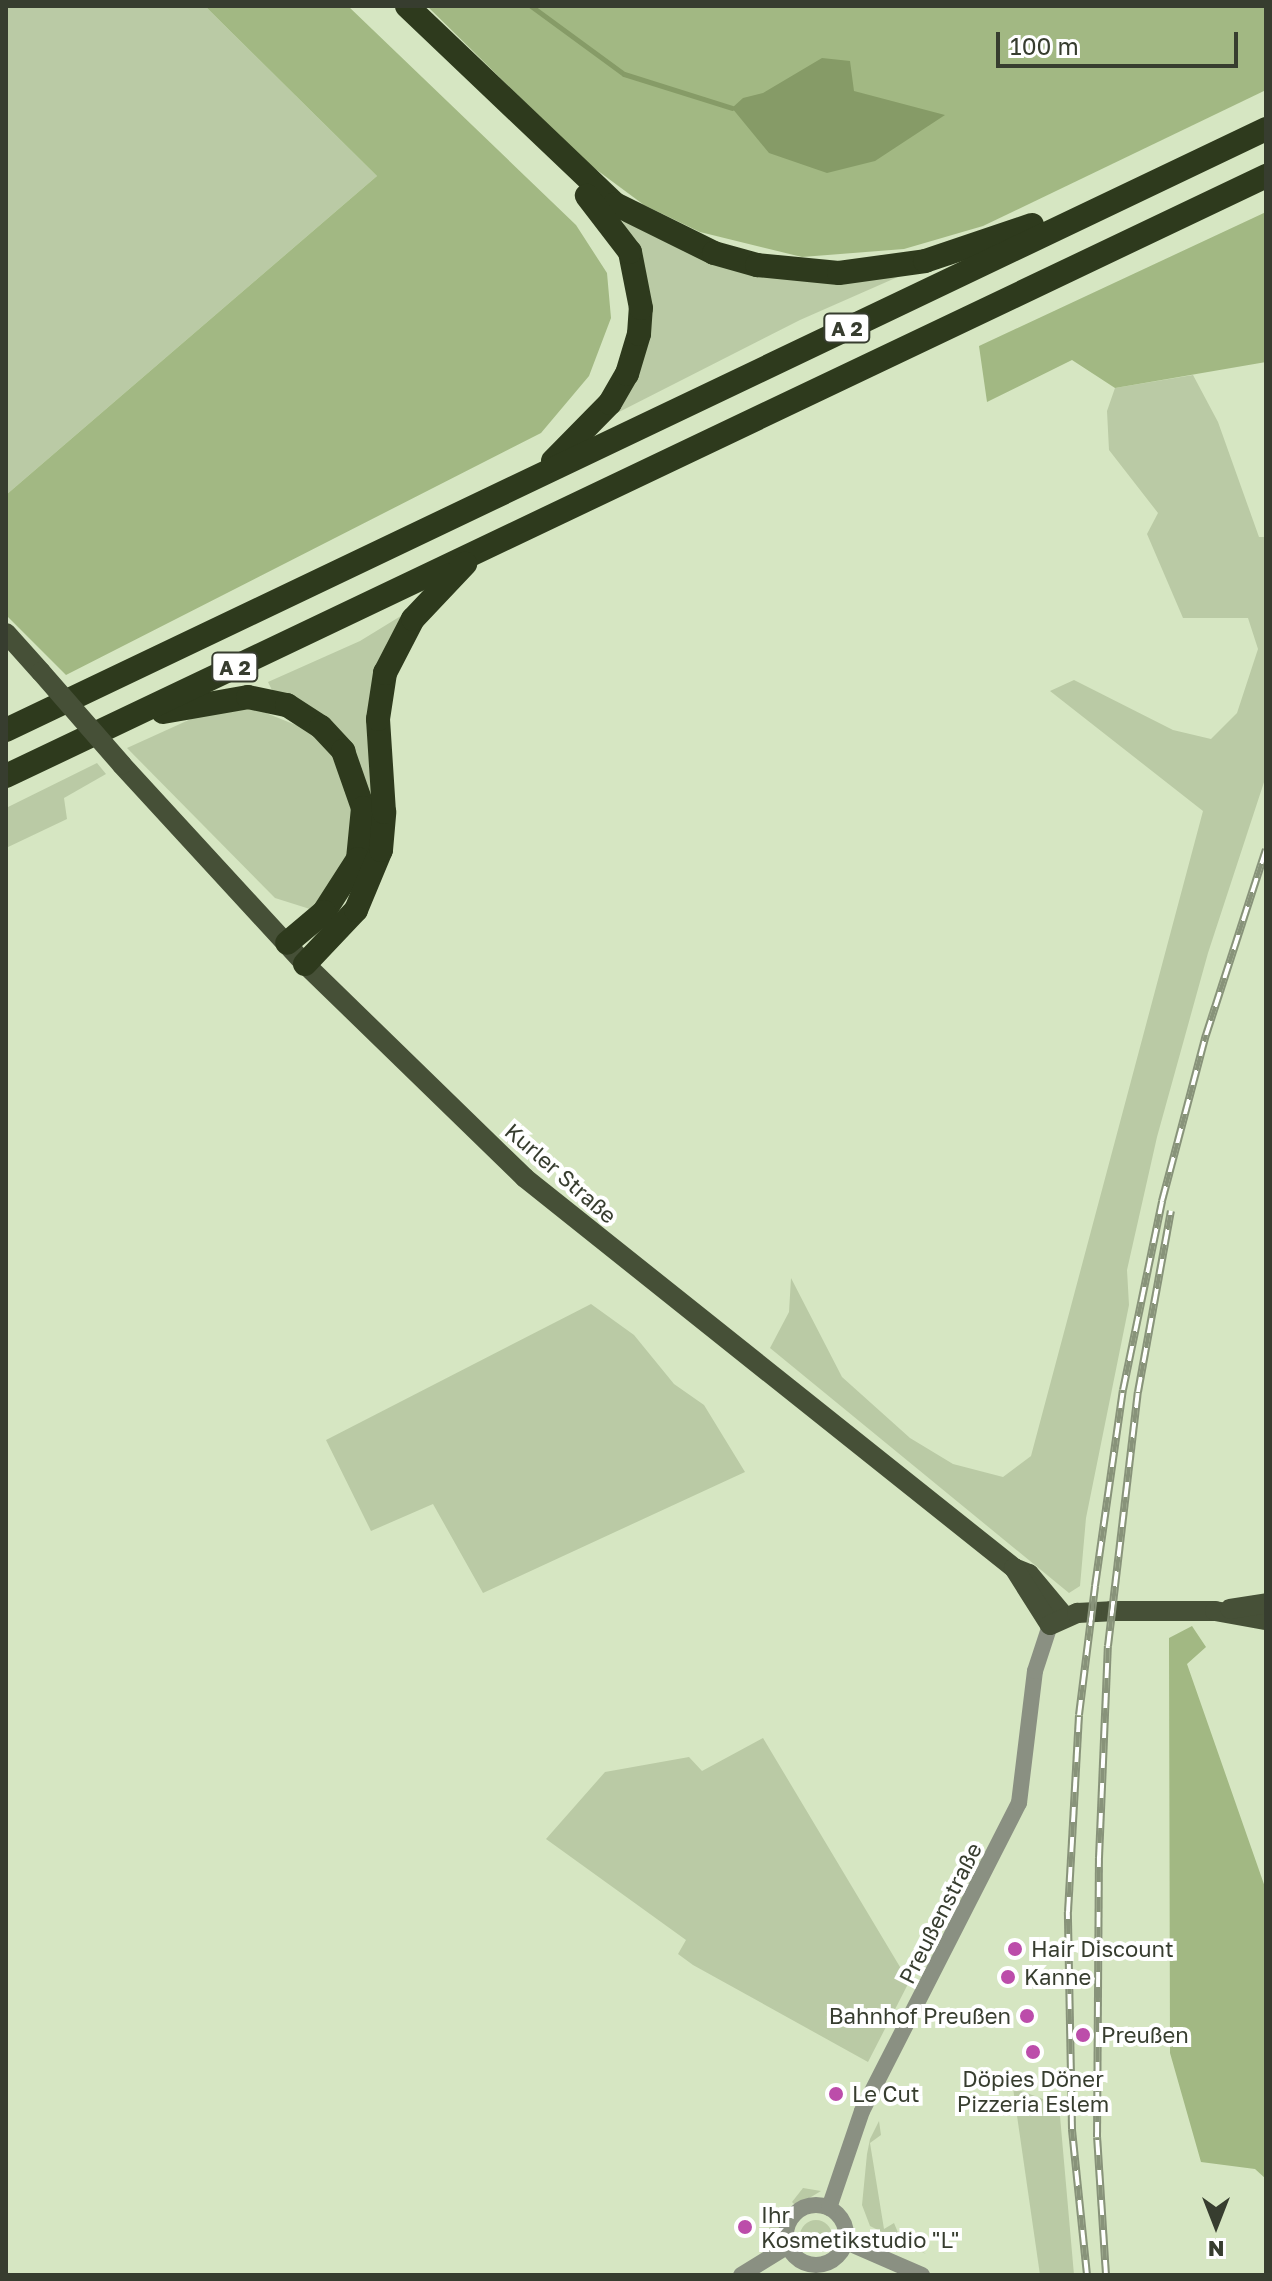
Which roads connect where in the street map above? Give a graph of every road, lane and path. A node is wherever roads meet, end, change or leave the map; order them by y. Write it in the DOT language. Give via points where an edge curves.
graph roads {
  1 [pos="394,6"];
  2 [pos="407,6"];
  3 [pos="1266,129"];
  4 [pos="1266,176"];
  5 [pos="1158,179"];
  6 [pos="536,477"];
  7 [pos="479,551"];
  8 [pos="6,633"];
  9 [pos="125,719"];
  10 [pos="6,730"];
  11 [pos="6,776"];
  12 [pos="287,943"];
  13 [pos="305,964"];
  14 [pos="1266,1615"];
  15 [pos="1057,1621"];
  16 [pos="829,2208"];
  17 [pos="846,2242"];
  18 [pos="788,2246"];
  19 [pos="741,2275"];
  20 [pos="922,2275"];
  1 -- 6 [label="highway" via="596,204 630,252 641,308 627,374 601,413"];
  2 -- 5 [label="highway" via="615,204 677,239 757,265 839,273 925,261"];
  3 -- 5 [label="highway, A 2"];
  4 -- 7 [label="highway, A 2"];
  5 -- 6 [label="highway, A 2"];
  6 -- 10 [label="highway, A 2"];
  7 -- 9 [label="highway, A 2"];
  7 -- 13 [label="highway" via="413,619 385,673 378,719 381,850 356,910"];
  8 -- 12 [label="main road, Kurler Straße, bridge"];
  9 -- 11 [label="highway, A 2"];
  9 -- 12 [label="highway" via="248,697 287,705 321,727 343,751 363,808 358,859 324,912"];
  12 -- 13 [label="main road, Kurler Straße"];
  13 -- 15 [label="main road, Kurler Straße" via="525,1178 1014,1568 1029,1574"];
  14 -- 15 [label="main road" via="1215,1611"];
  15 -- 16 [label="street, Preußenstraße" via="1035,1671 1019,1803 862,2111"];
  16 -- 17 [label="street" via="842,2219"];
  16 -- 18 [label="street" via="809,2206 792,2217"];
  17 -- 18 [label="street" via="836,2258 819,2265 801,2261"];
  17 -- 20 [label="street"];
  18 -- 19 [label="street"];
}
